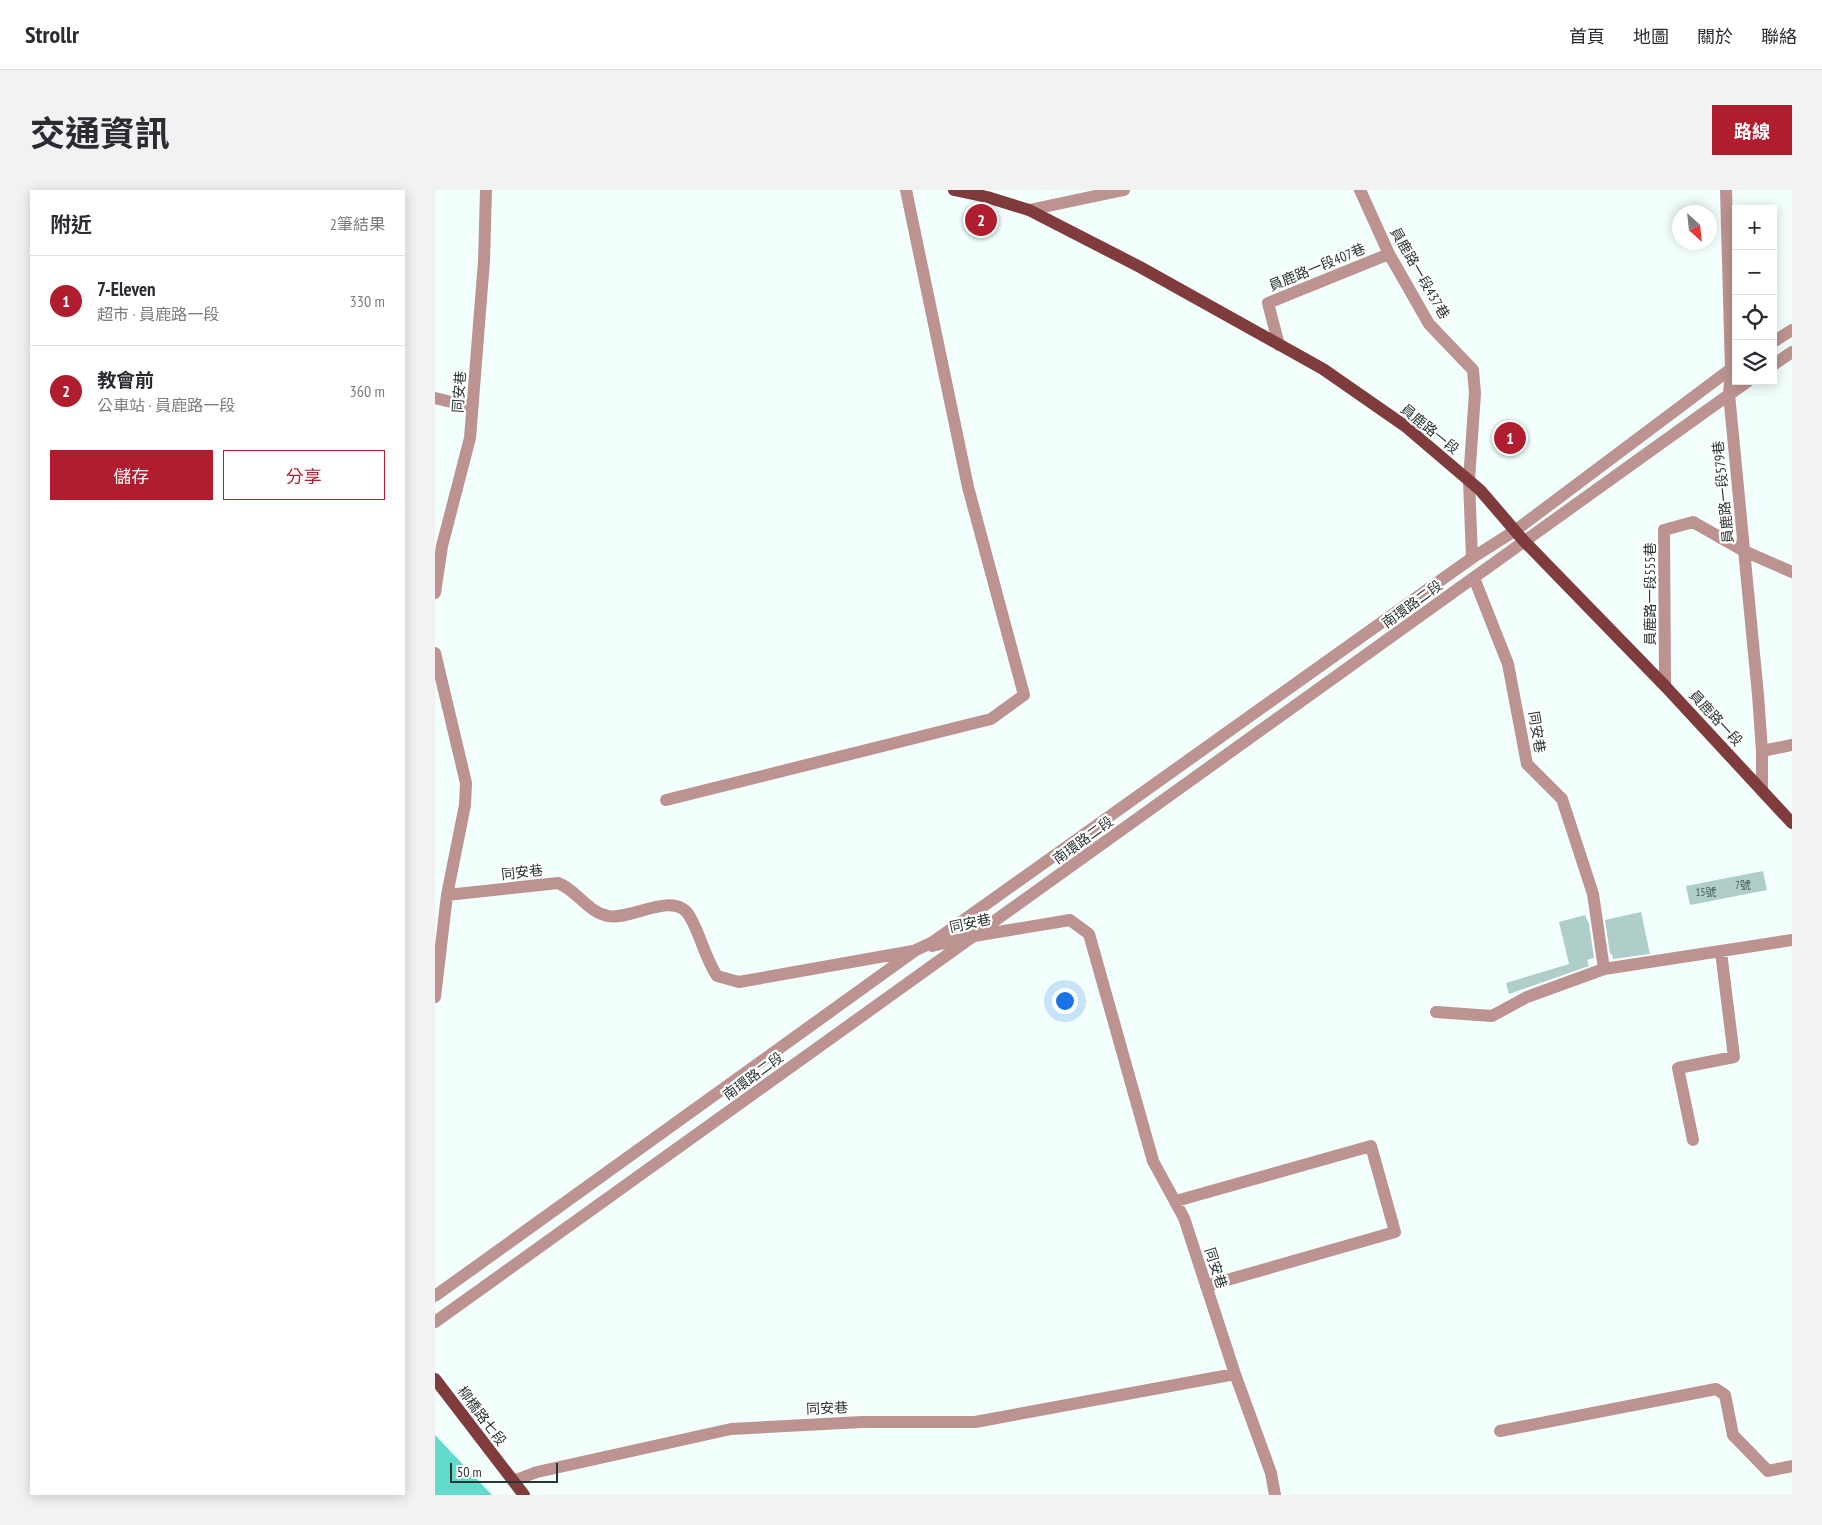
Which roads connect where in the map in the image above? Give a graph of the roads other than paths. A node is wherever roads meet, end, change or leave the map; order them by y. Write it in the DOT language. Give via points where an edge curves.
graph roads {
  1 [pos="486,190"];
  2 [pos="906,190"];
  3 [pos="954,190"];
  4 [pos="1124,190"];
  5 [pos="1359,190"];
  6 [pos="1726,190"];
  7 [pos="1029,210"];
  8 [pos="1389,254"];
  9 [pos="1792,330"];
  10 [pos="1776,340"];
  11 [pos="1732,342"];
  12 [pos="1279,345"];
  13 [pos="1792,352"];
  14 [pos="1777,362"];
  15 [pos="1732,368"];
  16 [pos="1732,374"];
  17 [pos="1742,385"];
  18 [pos="1729,394"];
  19 [pos="435,398"];
  20 [pos="473,408"];
  21 [pos="1469,480"];
  22 [pos="1516,530"];
  23 [pos="1524,541"];
  24 [pos="1744,551"];
  25 [pos="1472,558"];
  26 [pos="1792,572"];
  27 [pos="1474,578"];
  28 [pos="435,593"];
  29 [pos="435,653"];
  30 [pos="1665,686"];
  31 [pos="1792,745"];
  32 [pos="1763,750"];
  33 [pos="1762,790"];
  34 [pos="666,800"];
  35 [pos="1792,823"];
  36 [pos="447,895"];
  37 [pos="974,936"];
  38 [pos="1792,940"];
  39 [pos="916,950"];
  40 [pos="1721,952"];
  41 [pos="1604,968"];
  42 [pos="435,997"];
  43 [pos="1436,1012"];
  44 [pos="1693,1140"];
  45 [pos="1175,1201"];
  46 [pos="1206,1286"];
  47 [pos="435,1296"];
  48 [pos="435,1322"];
  49 [pos="1235,1374"];
  50 [pos="435,1379"];
  51 [pos="1500,1431"];
  52 [pos="1792,1466"];
  53 [pos="513,1481"];
  54 [pos="524,1495"];
  55 [pos="1275,1495"];
  1 -- 20 [label="street, 同安巷"];
  2 -- 34 [label="street" via="968,487 1024,695 991,719"];
  3 -- 7 [label="main road, 員鹿路一段"];
  4 -- 7 [label="street"];
  5 -- 8 [label="street, 員鹿路一段437巷"];
  6 -- 11 [label="street, 員鹿路一段579巷"];
  7 -- 12 [label="main road, 員鹿路一段" via="1140,267"];
  8 -- 12 [label="street, 員鹿路一段407巷" via="1268,303"];
  8 -- 21 [label="street, 員鹿路一段437巷" via="1429,324 1473,370 1475,394"];
  9 -- 10 [label="street"];
  12 -- 21 [label="main road, 員鹿路一段" via="1323,369 1405,426"];
  13 -- 14 [label="street"];
  15 -- 22 [label="street, 南環路二段"];
  16 -- 18 [label="street, 員鹿路一段579巷"];
  17 -- 18 [label="street, 南環路二段"];
  18 -- 23 [label="street, 南環路二段"];
  18 -- 24 [label="street, 員鹿路一段579巷"];
  19 -- 20 [label="street"];
  20 -- 28 [label="street, 同安巷" via="470,438 443,546"];
  21 -- 22 [label="main road, 員鹿路一段"];
  21 -- 25 [label="street, 員鹿路一段437巷"];
  22 -- 23 [label="main road, 員鹿路一段"];
  22 -- 25 [label="street, 南環路二段"];
  23 -- 27 [label="street, 南環路二段"];
  23 -- 30 [label="main road, 員鹿路一段"];
  24 -- 26 [label="street"];
  24 -- 30 [label="street, 員鹿路一段555巷" via="1693,522 1664,530"];
  24 -- 32 [label="street, 員鹿路一段579巷"];
  25 -- 39 [label="street, 南環路二段" via="933,942"];
  27 -- 37 [label="street, 南環路二段"];
  27 -- 41 [label="street, 同安巷" via="1508,664 1527,764 1562,799 1593,894"];
  29 -- 36 [label="street" via="466,783 465,805"];
  30 -- 33 [label="main road, 員鹿路一段"];
  31 -- 32 [label="street"];
  32 -- 33 [label="street, 員鹿路一段579巷"];
  33 -- 35 [label="main road, 員鹿路一段"];
  36 -- 39 [label="street, 同安巷" via="558,883 567,886 596,912 610,917 673,904 690,916 717,976 739,982"];
  36 -- 42 [label="street"];
  37 -- 39 [label="street, 同安巷"];
  37 -- 45 [label="street, 同安巷" via="1070,920 1089,934 1153,1161"];
  37 -- 48 [label="street, 南環路二段"];
  38 -- 40 [label="street"];
  39 -- 47 [label="street, 南環路二段"];
  40 -- 41 [label="street"];
  40 -- 44 [label="street" via="1734,1057 1679,1068"];
  41 -- 43 [label="street" via="1527,997 1492,1016"];
  45 -- 46 [label="street, 同安巷" via="1184,1218"];
  45 -- 46 [label="street" via="1371,1146 1395,1232"];
  46 -- 49 [label="street, 同安巷"];
  49 -- 53 [label="street, 同安巷" via="975,1422 862,1422 731,1428 537,1472"];
  49 -- 55 [label="street, 同安巷" via="1271,1473"];
  50 -- 53 [label="main road, 柳橋路七段"];
  51 -- 52 [label="street" via="1716,1389 1725,1395 1733,1435 1757,1462 1768,1471"];
  53 -- 54 [label="main road, 柳橋路七段"];
}
